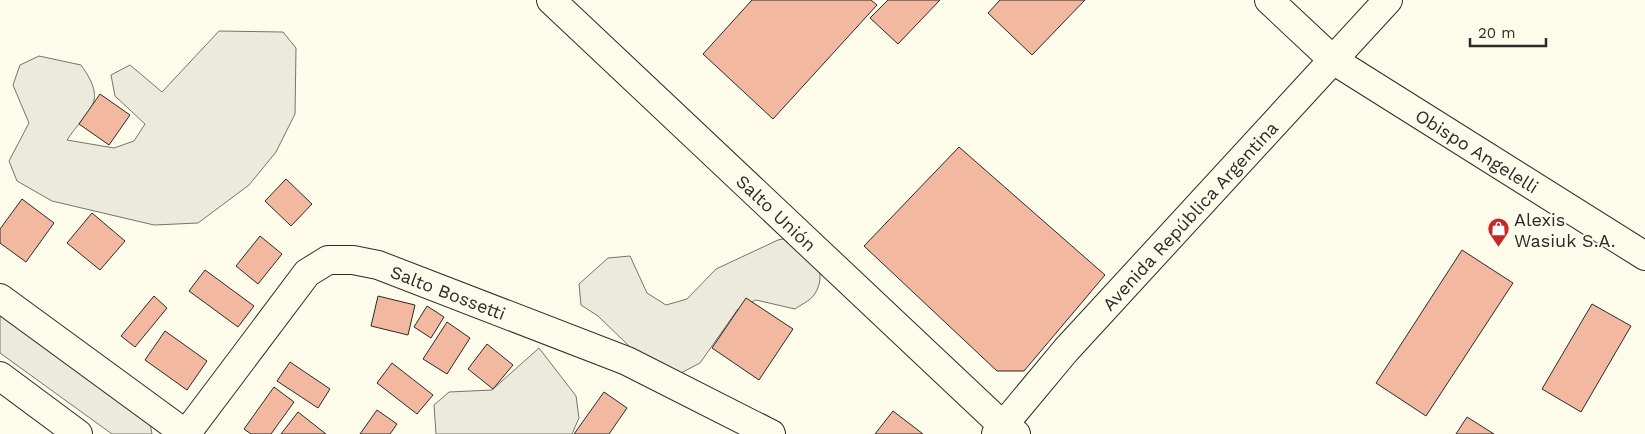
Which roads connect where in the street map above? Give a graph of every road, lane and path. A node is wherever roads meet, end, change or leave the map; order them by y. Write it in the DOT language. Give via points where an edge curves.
graph roads {
  1 [pos="551,0"];
  2 [pos="1269,0"];
  3 [pos="1388,0"];
  4 [pos="1333,60"];
  5 [pos="1645,256"];
  6 [pos="0,298"];
  7 [pos="0,376"];
  8 [pos="1004,431"];
  9 [pos="178,432"];
  10 [pos="78,434"];
  11 [pos="770,434"];
  1 -- 8 [label="street, Salto Unión"];
  2 -- 4 [label="street, Obispo Angelelli"];
  3 -- 4 [label="street, Avenida República Argentina"];
  4 -- 5 [label="street, Obispo Angelelli"];
  4 -- 8 [label="street, Avenida República Argentina" via="1066,350"];
  6 -- 9 [label="street"];
  7 -- 10 [label="street"];
  9 -- 11 [label="street, Salto Bossetti" via="307,273 328,260 353,260 378,265 627,361"];
}
